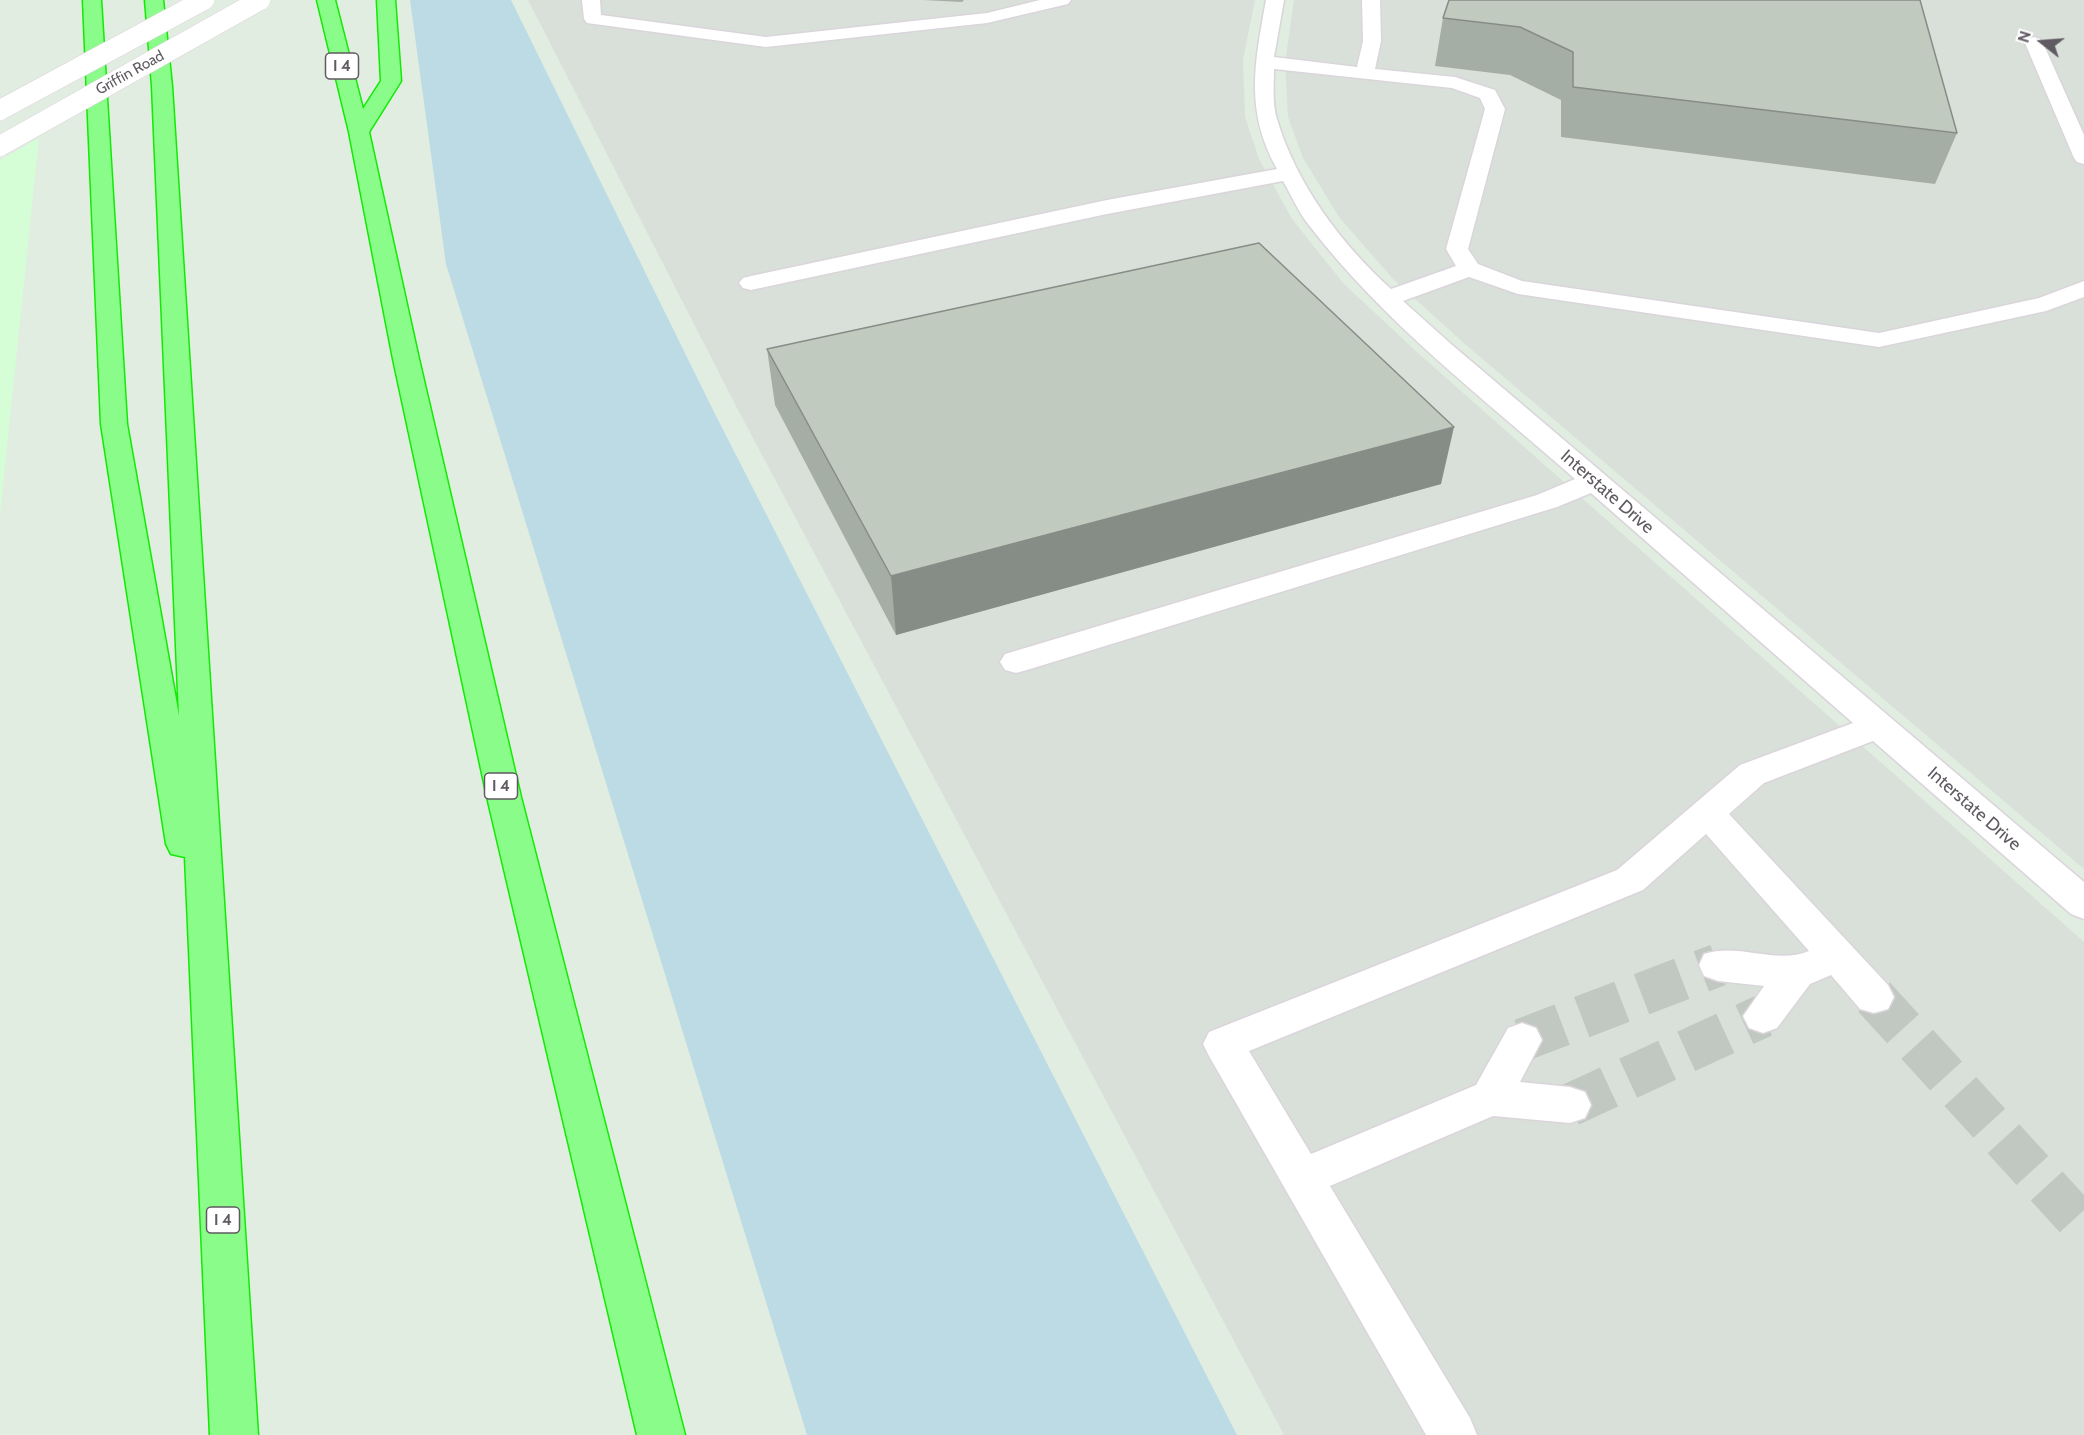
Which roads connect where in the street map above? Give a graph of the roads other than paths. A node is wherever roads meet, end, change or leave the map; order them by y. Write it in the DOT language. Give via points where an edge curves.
graph roads {
  1 [pos="92,0"];
  2 [pos="154,0"];
  3 [pos="204,0"];
  4 [pos="260,0"];
  5 [pos="326,0"];
  6 [pos="386,0"];
  7 [pos="591,0"];
  8 [pos="1062,0"];
  9 [pos="1275,0"];
  10 [pos="1371,0"];
  11 [pos="2034,44"];
  12 [pos="1264,62"];
  13 [pos="1365,72"];
  14 [pos="0,110"];
  15 [pos="359,132"];
  16 [pos="0,146"];
  17 [pos="2084,158"];
  18 [pos="1290,173"];
  19 [pos="1468,269"];
  20 [pos="751,283"];
  21 [pos="2084,288"];
  22 [pos="1387,298"];
  23 [pos="1595,481"];
  24 [pos="1016,662"];
  25 [pos="1878,726"];
  26 [pos="1707,812"];
  27 [pos="2084,904"];
  28 [pos="1838,955"];
  29 [pos="1718,965"];
  30 [pos="1796,974"];
  31 [pos="1874,997"];
  32 [pos="211,1005"];
  33 [pos="1762,1016"];
  34 [pos="1522,1040"];
  35 [pos="1491,1098"];
  36 [pos="1570,1105"];
  37 [pos="1302,1178"];
  38 [pos="234,1435"];
  39 [pos="661,1435"];
  40 [pos="1453,1435"];
  1 -- 32 [label="highway" via="114,424"];
  2 -- 32 [label="highway, I 4"];
  3 -- 14 [label="street, Griffin Road, bridge"];
  4 -- 16 [label="street, Griffin Road, bridge"];
  5 -- 15 [label="highway, I 4"];
  6 -- 15 [label="highway" via="391,81"];
  7 -- 8 [label="street" via="593,19 766,42 987,18"];
  9 -- 12 [label="street, Interstate Drive"];
  10 -- 13 [label="street" via="1372,41"];
  11 -- 17 [label="street"];
  12 -- 13 [label="street"];
  12 -- 18 [label="street, Interstate Drive" via="1266,117"];
  13 -- 19 [label="street" via="1455,83 1488,94 1495,109 1457,249"];
  15 -- 39 [label="highway, I 4" via="504,797"];
  18 -- 20 [label="street" via="1107,207"];
  18 -- 22 [label="street, Interstate Drive" via="1316,219"];
  19 -- 21 [label="street" via="1518,287 1879,340 2046,303"];
  19 -- 22 [label="street"];
  22 -- 23 [label="street, Interstate Drive"];
  23 -- 24 [label="street" via="1547,501"];
  23 -- 25 [label="street, Interstate Drive"];
  25 -- 26 [label="street" via="1752,774"];
  25 -- 27 [label="street, Interstate Drive"];
  26 -- 28 [label="street"];
  26 -- 37 [label="street" via="1630,880 1223,1044"];
  28 -- 30 [label="street"];
  28 -- 31 [label="street"];
  29 -- 30 [label="street"];
  30 -- 33 [label="street"];
  32 -- 38 [label="highway, I 4"];
  34 -- 35 [label="street"];
  35 -- 36 [label="street"];
  35 -- 37 [label="street"];
  37 -- 40 [label="street"];
}
